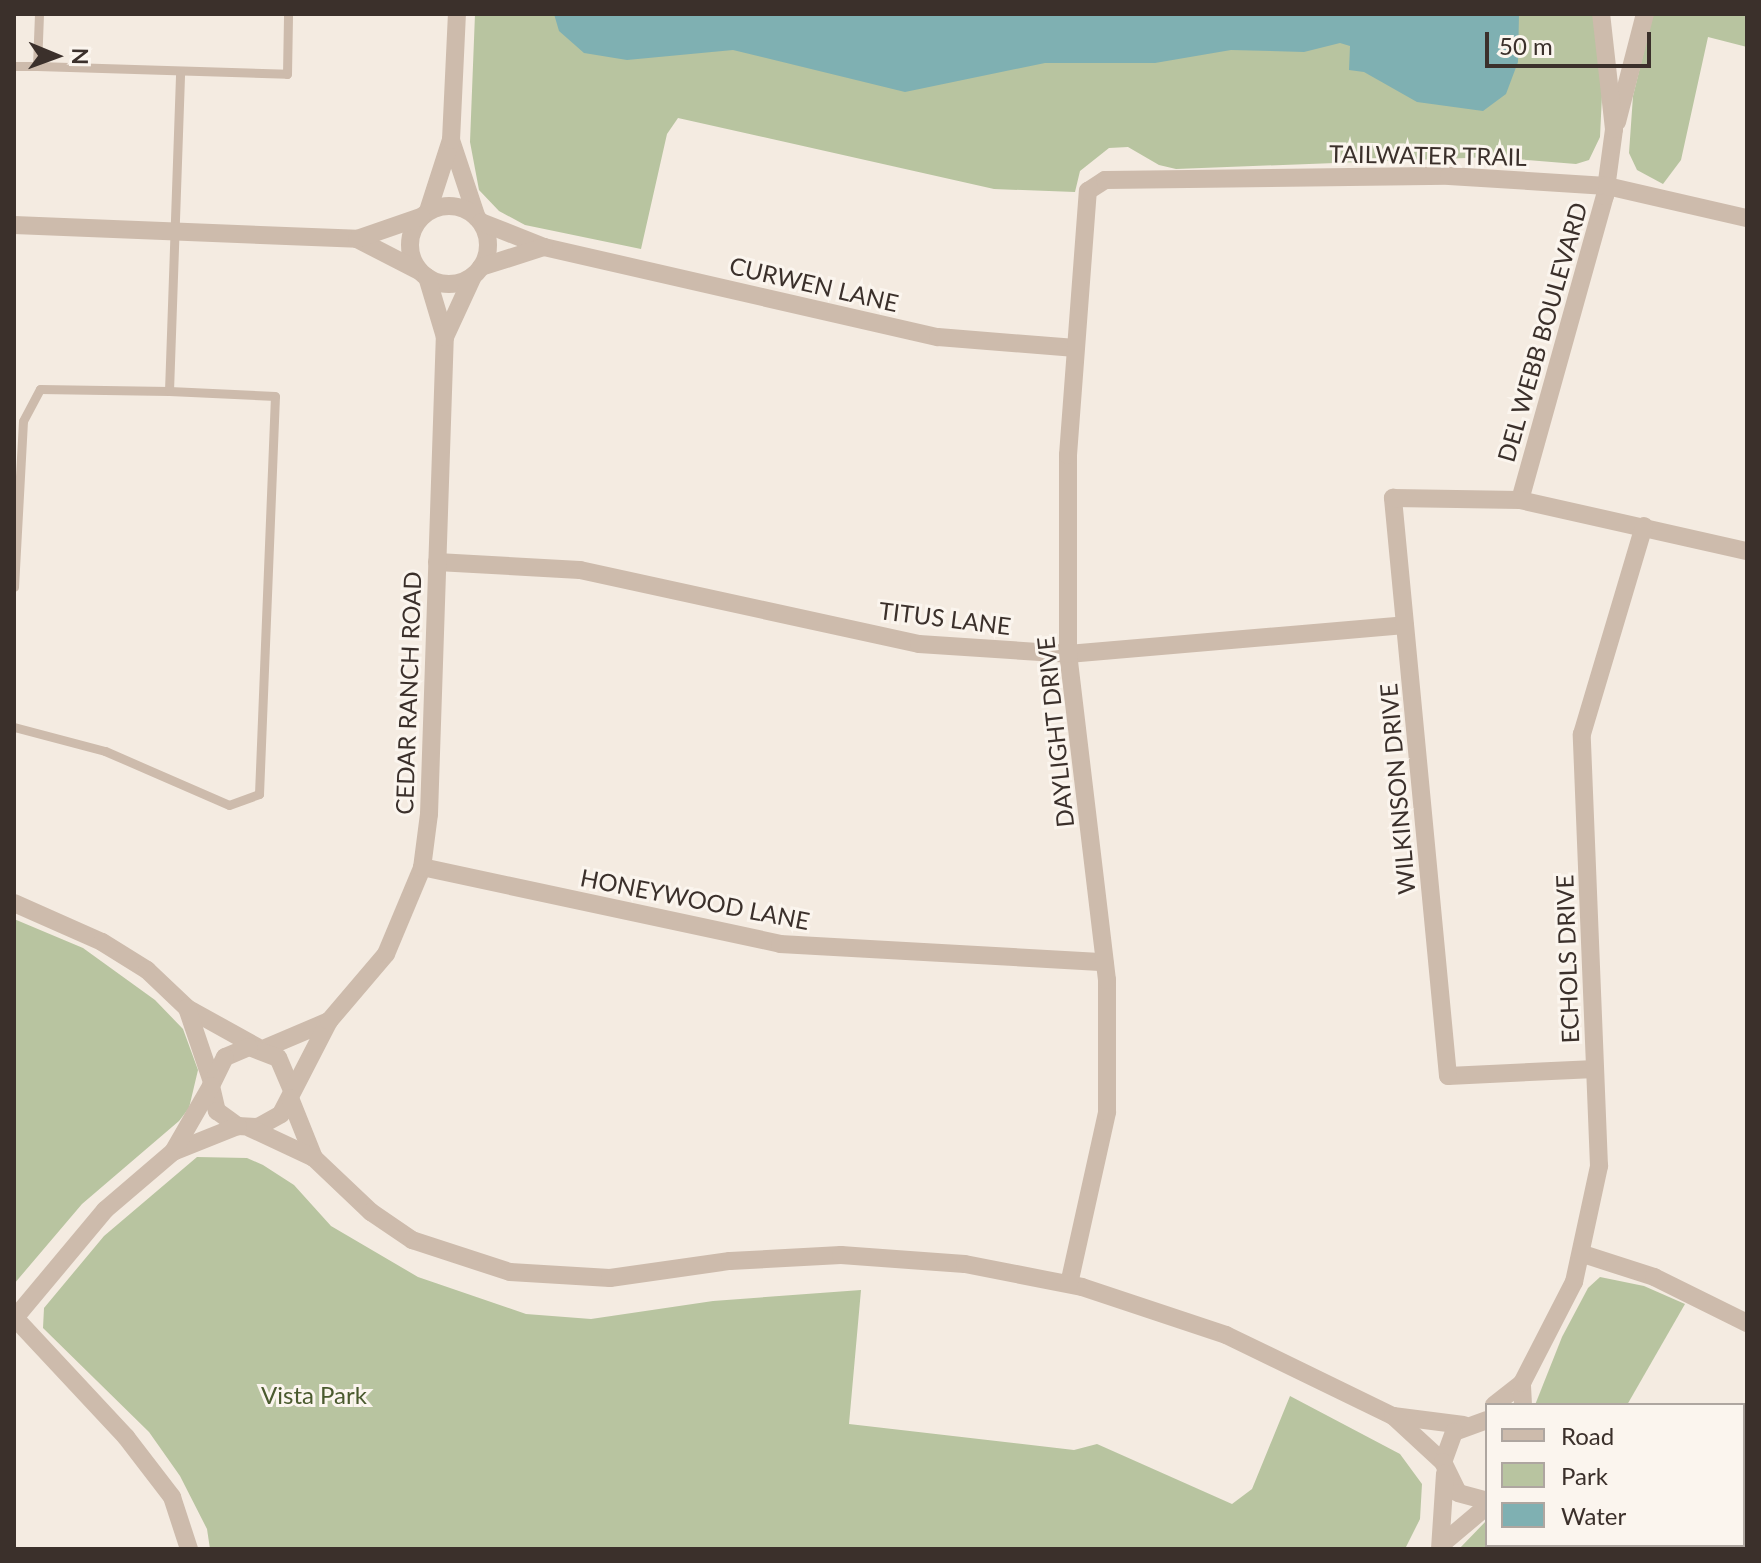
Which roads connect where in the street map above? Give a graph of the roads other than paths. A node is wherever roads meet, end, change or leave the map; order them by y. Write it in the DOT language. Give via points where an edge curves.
graph roads {
  1 [pos="39,14"];
  2 [pos="288,14"];
  3 [pos="457,14"];
  4 [pos="1601,14"];
  5 [pos="1645,14"];
  6 [pos="14,66"];
  7 [pos="37,66"];
  8 [pos="180,73"];
  9 [pos="1614,129"];
  10 [pos="451,140"];
  11 [pos="1105,180"];
  12 [pos="1607,186"];
  13 [pos="424,214"];
  14 [pos="1747,218"];
  15 [pos="479,220"];
  16 [pos="14,225"];
  17 [pos="174,231"];
  18 [pos="357,239"];
  19 [pos="544,247"];
  20 [pos="477,271"];
  21 [pos="423,274"];
  22 [pos="445,337"];
  23 [pos="1076,348"];
  24 [pos="169,391"];
  25 [pos="1520,500"];
  26 [pos="1644,526"];
  27 [pos="1747,551"];
  28 [pos="437,562"];
  29 [pos="14,587"];
  30 [pos="1405,625"];
  31 [pos="1068,654"];
  32 [pos="14,727"];
  33 [pos="422,867"];
  34 [pos="14,903"];
  35 [pos="1105,962"];
  36 [pos="187,1008"];
  37 [pos="329,1021"];
  38 [pos="260,1048"];
  39 [pos="1595,1069"];
  40 [pos="211,1083"];
  41 [pos="290,1093"];
  42 [pos="244,1127"];
  43 [pos="173,1152"];
  44 [pos="314,1158"];
  45 [pos="1583,1254"];
  46 [pos="1069,1284"];
  47 [pos="14,1318"];
  48 [pos="1747,1323"];
  49 [pos="1522,1383"];
  50 [pos="1497,1403"];
  51 [pos="1523,1403"];
  52 [pos="1393,1416"];
  53 [pos="1478,1419"];
  54 [pos="1444,1468"];
  55 [pos="1485,1502"];
  56 [pos="1485,1505"];
  57 [pos="1441,1546"];
  58 [pos="189,1549"];
  1 -- 7 [label="lane"];
  2 -- 8 [label="lane" via="287,74"];
  3 -- 10 [label="street"];
  4 -- 9 [label="street, DEL WEBB BOULEVARD"];
  5 -- 9 [label="street, DEL WEBB BOULEVARD"];
  6 -- 7 [label="lane"];
  7 -- 8 [label="lane"];
  8 -- 17 [label="lane"];
  9 -- 12 [label="street, DEL WEBB BOULEVARD"];
  10 -- 13 [label="street"];
  10 -- 15 [label="street"];
  11 -- 12 [label="street, TAILWATER TRAIL" via="1449,176"];
  11 -- 23 [label="street, DAYLIGHT DRIVE" via="1088,191"];
  12 -- 14 [label="street, TAILWATER TRAIL"];
  12 -- 25 [label="street, DEL WEBB BOULEVARD"];
  13 -- 15 [label="street" via="455,206"];
  13 -- 18 [label="street"];
  13 -- 21 [label="street" via="410,244"];
  15 -- 19 [label="street, CURWEN LANE"];
  15 -- 20 [label="street" via="488,244"];
  16 -- 17 [label="street"];
  17 -- 18 [label="street"];
  17 -- 24 [label="lane"];
  18 -- 21 [label="street"];
  19 -- 20 [label="street"];
  19 -- 23 [label="street, CURWEN LANE" via="938,337"];
  20 -- 21 [label="street" via="445,284"];
  20 -- 22 [label="street, CEDAR RANCH ROAD"];
  21 -- 22 [label="street, CEDAR RANCH ROAD"];
  22 -- 28 [label="street, CEDAR RANCH ROAD"];
  23 -- 31 [label="street, DAYLIGHT DRIVE" via="1068,455"];
  24 -- 29 [label="lane" via="40,389 23,421"];
  24 -- 32 [label="lane" via="275,396 259,794 229,805 105,751"];
  25 -- 26 [label="street"];
  25 -- 30 [label="street, WILKINSON DRIVE" via="1393,498"];
  26 -- 27 [label="street"];
  26 -- 39 [label="street, ECHOLS DRIVE" via="1582,734"];
  28 -- 31 [label="street, TITUS LANE" via="580,570 919,644"];
  28 -- 33 [label="street, CEDAR RANCH ROAD" via="429,814"];
  30 -- 31 [label="street, TITUS LANE"];
  30 -- 39 [label="street, WILKINSON DRIVE" via="1448,1076"];
  31 -- 35 [label="street, DAYLIGHT DRIVE"];
  33 -- 35 [label="street, HONEYWOOD LANE" via="780,944"];
  33 -- 37 [label="street, CEDAR RANCH ROAD" via="386,954"];
  34 -- 36 [label="street" via="102,942 147,970"];
  35 -- 46 [label="street, DAYLIGHT DRIVE" via="1107,1112"];
  36 -- 38 [label="street"];
  36 -- 40 [label="street"];
  37 -- 38 [label="street, CEDAR RANCH ROAD"];
  37 -- 41 [label="street, CEDAR RANCH ROAD"];
  38 -- 40 [label="street" via="225,1057"];
  38 -- 41 [label="street" via="284,1064"];
  39 -- 45 [label="street, ECHOLS DRIVE" via="1599,1166"];
  40 -- 42 [label="street" via="217,1111"];
  40 -- 43 [label="street"];
  41 -- 42 [label="street" via="275,1120"];
  41 -- 44 [label="street"];
  42 -- 43 [label="street"];
  42 -- 44 [label="street"];
  43 -- 47 [label="street" via="105,1210"];
  44 -- 46 [label="street" via="349,1194 412,1240 510,1272 610,1278 730,1261 841,1255 965,1264"];
  45 -- 48 [label="street" via="1654,1277"];
  45 -- 49 [label="street, ECHOLS DRIVE"];
  46 -- 52 [label="street" via="1226,1335"];
  47 -- 58 [label="street" via="126,1437 172,1497"];
  49 -- 50 [label="street, ECHOLS DRIVE"];
  49 -- 51 [label="street, ECHOLS DRIVE"];
  52 -- 53 [label="street"];
  52 -- 54 [label="street"];
  53 -- 54 [label="street" via="1448,1441"];
  54 -- 55 [label="street" via="1458,1493"];
  54 -- 57 [label="street"];
  56 -- 57 [label="street"];
}
